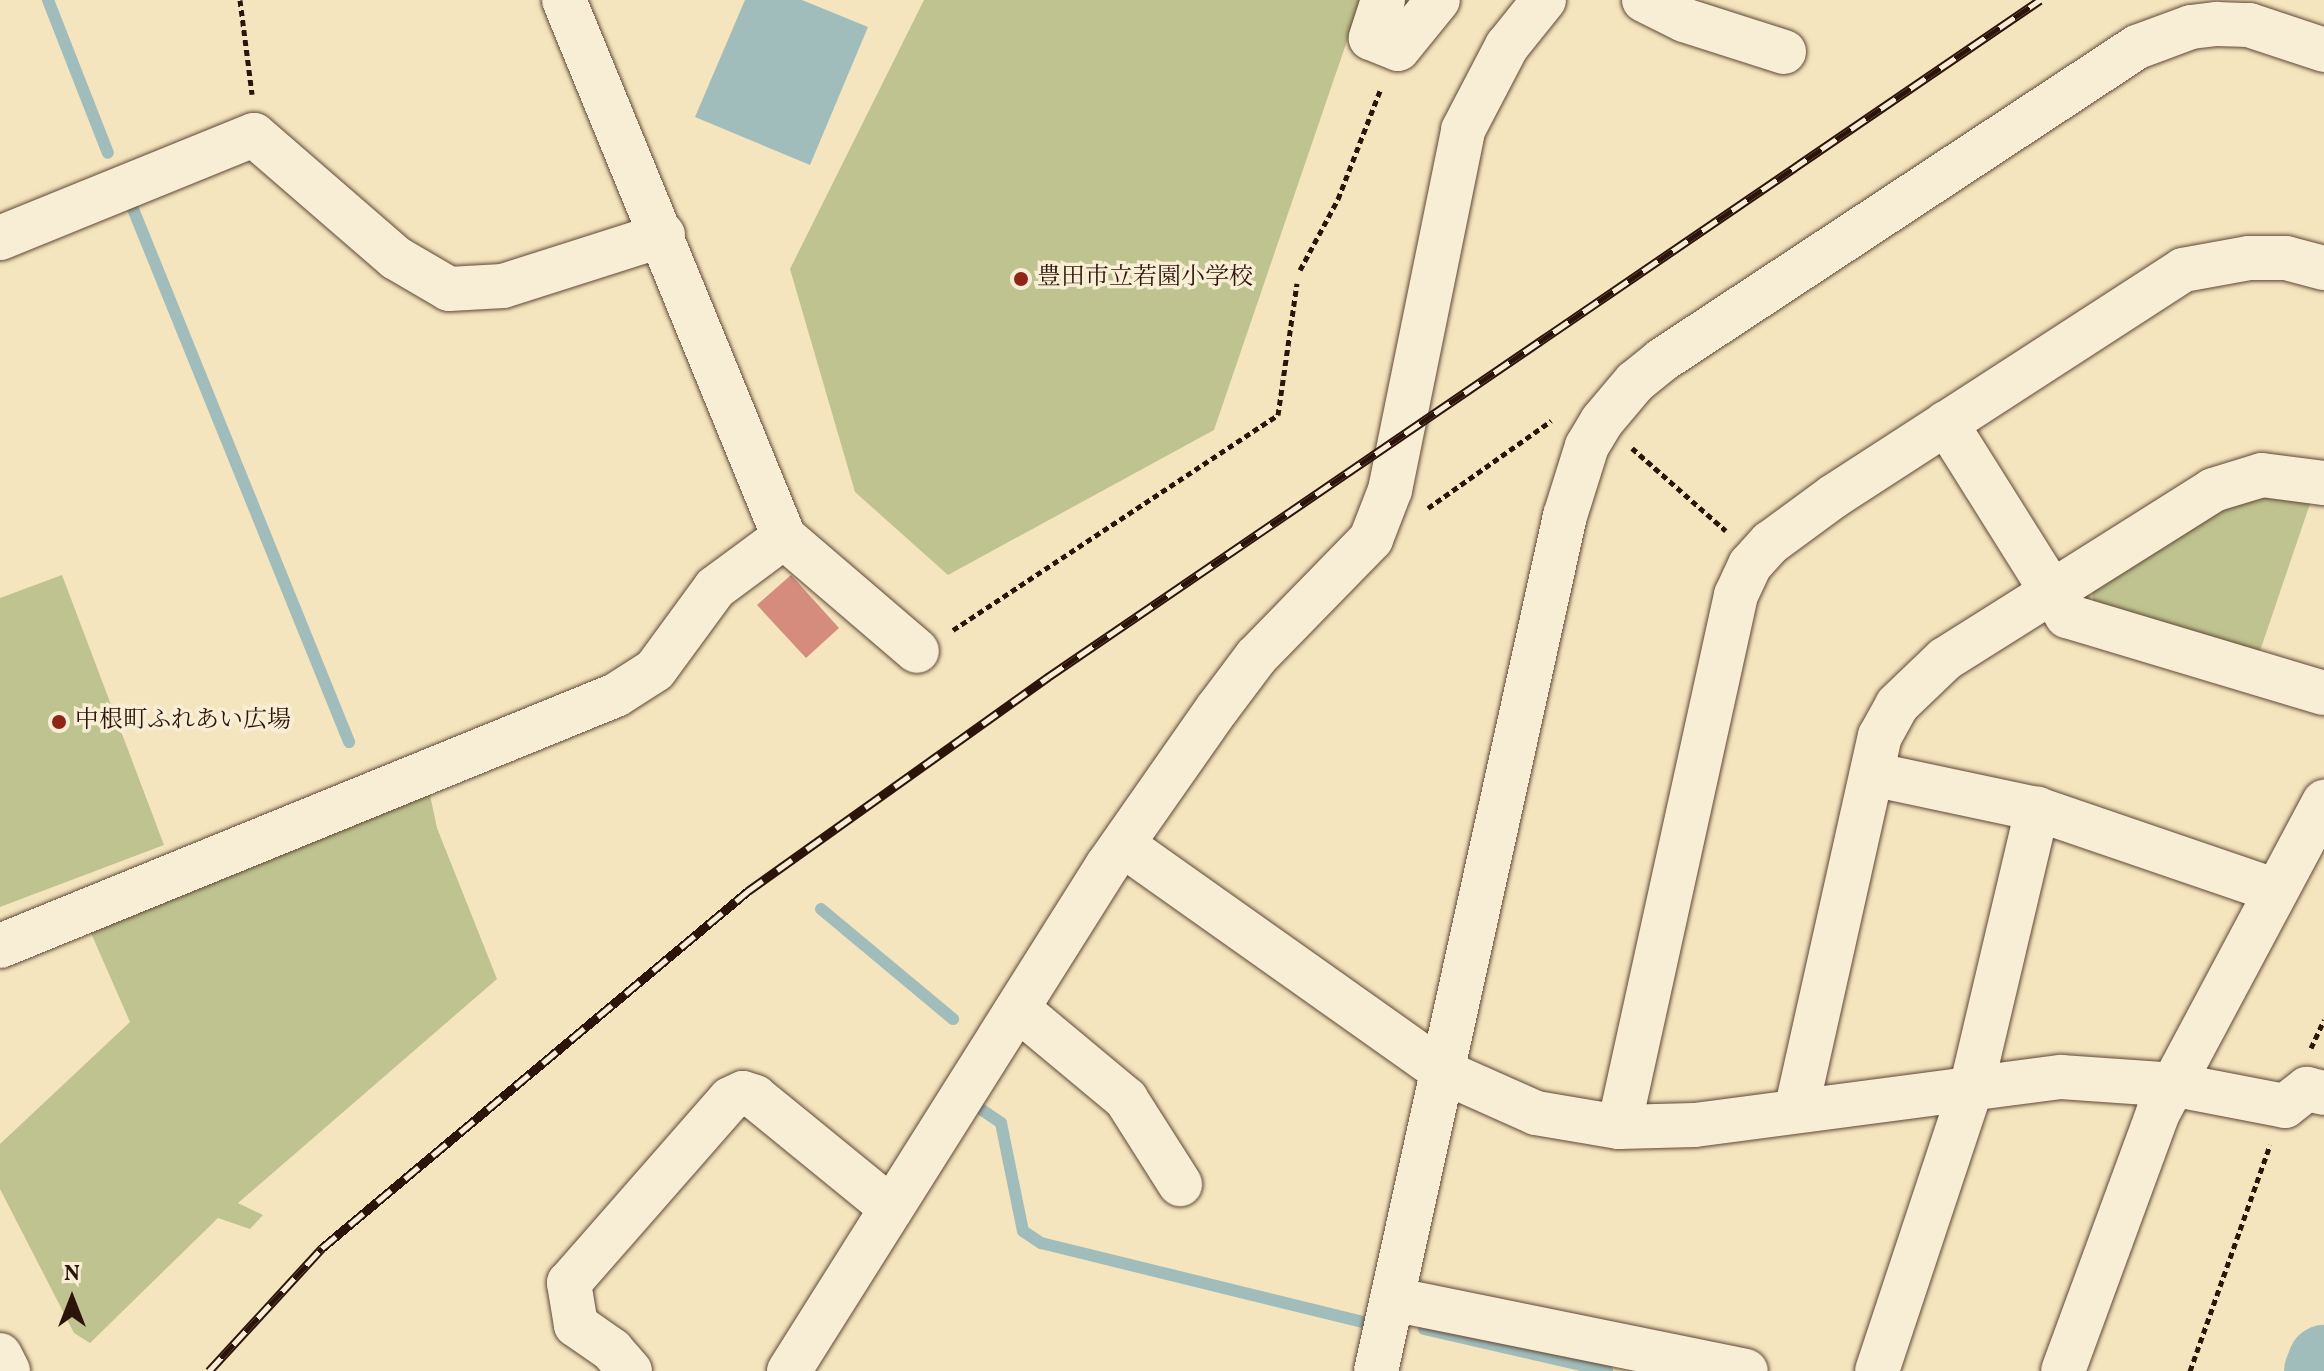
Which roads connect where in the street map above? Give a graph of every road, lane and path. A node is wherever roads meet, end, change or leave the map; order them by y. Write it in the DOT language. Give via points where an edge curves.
graph roads {
  1 [pos="240,0"];
  2 [pos="564,0"];
  3 [pos="1383,0"];
  4 [pos="1438,0"];
  5 [pos="1544,0"];
  6 [pos="1644,0"];
  7 [pos="1686,10"];
  8 [pos="1398,49"];
  9 [pos="2324,50"];
  10 [pos="1784,52"];
  11 [pos="254,135"];
  12 [pos="663,235"];
  13 [pos="0,238"];
  14 [pos="2324,268"];
  15 [pos="1300,270"];
  16 [pos="1297,283"];
  17 [pos="1602,421"];
  18 [pos="1946,423"];
  19 [pos="2324,483"];
  20 [pos="1420,514"];
  21 [pos="784,537"];
  22 [pos="1757,558"];
  23 [pos="2053,589"];
  24 [pos="917,651"];
  25 [pos="2324,693"];
  26 [pos="1872,774"];
  27 [pos="2324,802"];
  28 [pos="2037,809"];
  29 [pos="1123,845"];
  30 [pos="2273,890"];
  31 [pos="0,946"];
  32 [pos="1018,1009"];
  33 [pos="1444,1072"];
  34 [pos="1972,1085"];
  35 [pos="2176,1085"];
  36 [pos="2305,1096"];
  37 [pos="1796,1111"];
  38 [pos="1619,1127"];
  39 [pos="1180,1184"];
  40 [pos="891,1208"];
  41 [pos="1392,1299"];
  42 [pos="0,1355"];
  43 [pos="1697,1365"];
  44 [pos="8,1371"];
  45 [pos="630,1371"];
  46 [pos="789,1371"];
  47 [pos="1376,1371"];
  48 [pos="1746,1371"];
  49 [pos="1877,1371"];
  50 [pos="2063,1371"];
  51 [pos="2190,1371"];
  1 -- 11 [label="path"];
  2 -- 12 [label="street"];
  3 -- 8 [label="street" via="1371,38"];
  4 -- 8 [label="street"];
  5 -- 29 [label="street" via="1507,46 1463,130 1390,490 1371,539 1256,657"];
  6 -- 7 [label="street"];
  7 -- 10 [label="street"];
  8 -- 15 [label="path" via="1338,199"];
  9 -- 17 [label="street" via="2249,25 2217,24 2191,27 2137,47 1662,360"];
  11 -- 12 [label="street" via="396,258 449,289 503,286"];
  11 -- 13 [label="street"];
  12 -- 21 [label="street"];
  14 -- 18 [label="street" via="2286,258 2249,258 2183,270"];
  16 -- 24 [label="path" via="1278,415 1052,568"];
  17 -- 20 [label="path" via="1572,409"];
  17 -- 22 [label="path"];
  17 -- 33 [label="street" via="1587,446 1565,516"];
  18 -- 22 [label="street" via="1834,496"];
  18 -- 23 [label="street"];
  19 -- 23 [label="street" via="2262,475 2213,490"];
  21 -- 24 [label="street"];
  21 -- 31 [label="street" via="715,588 655,670 616,695"];
  22 -- 38 [label="street" via="1736,595"];
  23 -- 25 [label="street" via="2067,616"];
  23 -- 26 [label="street" via="1918,683 1897,705 1880,736"];
  26 -- 28 [label="street"];
  26 -- 37 [label="street"];
  27 -- 30 [label="street"];
  28 -- 30 [label="street"];
  28 -- 34 [label="street"];
  29 -- 32 [label="street"];
  29 -- 33 [label="street"];
  30 -- 35 [label="street"];
  32 -- 39 [label="street" via="1126,1099"];
  32 -- 40 [label="street"];
  33 -- 38 [label="street" via="1536,1113"];
  33 -- 41 [label="street"];
  34 -- 35 [label="street" via="2061,1077"];
  34 -- 37 [label="street"];
  34 -- 49 [label="street"];
  35 -- 36 [label="street"];
  35 -- 50 [label="street" via="2158,1113"];
  36 -- 51 [label="path"];
  37 -- 38 [label="street" via="1695,1125"];
  40 -- 45 [label="street" via="755,1097 743,1093 730,1099 569,1283 576,1325 612,1350"];
  40 -- 46 [label="street"];
  41 -- 43 [label="street"];
  41 -- 47 [label="street"];
  42 -- 44 [label="street"];
  43 -- 48 [label="street"];
}
